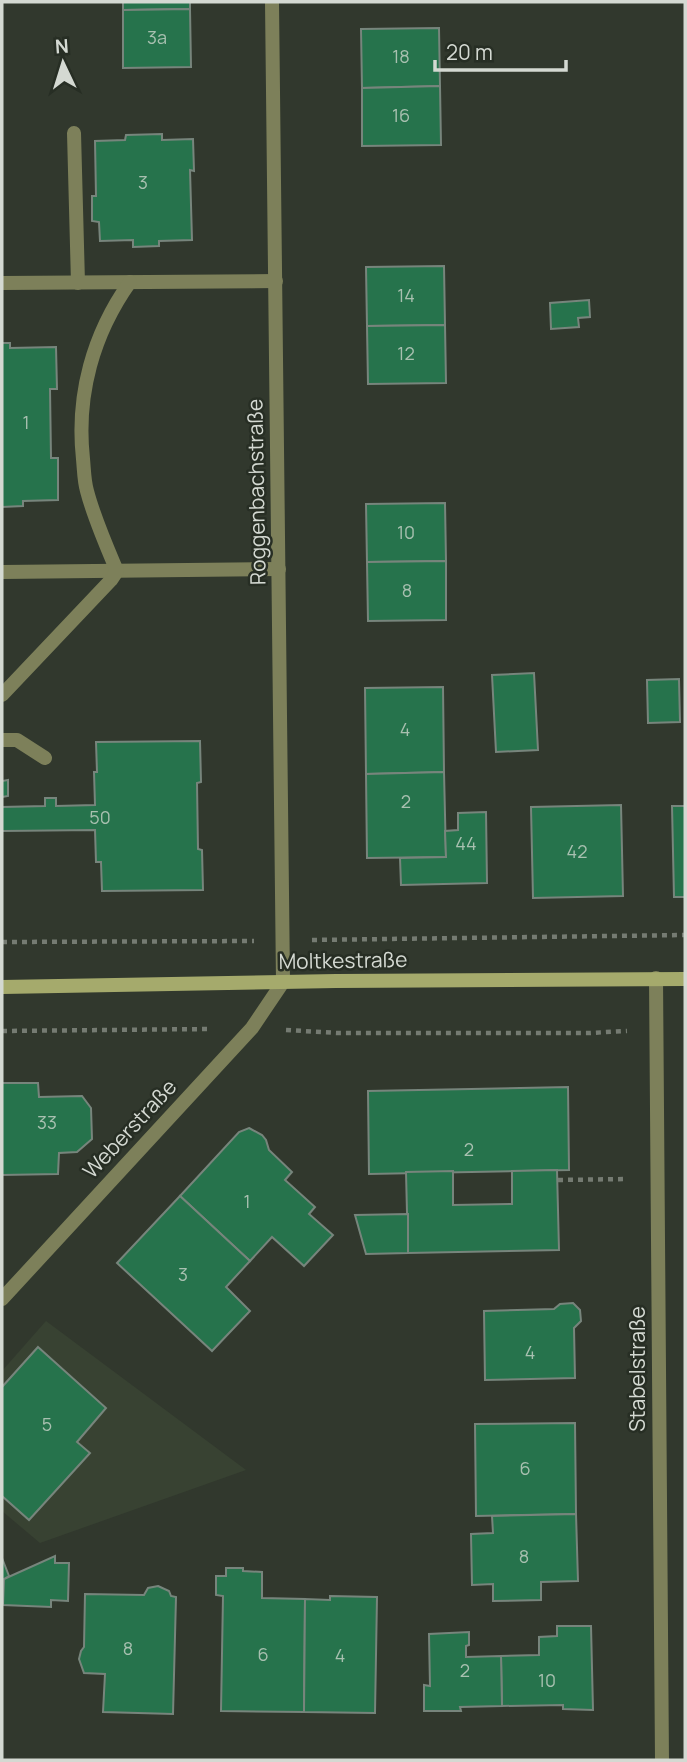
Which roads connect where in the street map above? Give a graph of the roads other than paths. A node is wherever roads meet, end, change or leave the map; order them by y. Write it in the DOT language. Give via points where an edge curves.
graph roads {
  1 [pos="272,2"];
  2 [pos="74,133"];
  3 [pos="276,281"];
  4 [pos="130,282"];
  5 [pos="2,283"];
  6 [pos="78,283"];
  7 [pos="279,569"];
  8 [pos="117,571"];
  9 [pos="2,572"];
  10 [pos="2,695"];
  11 [pos="2,740"];
  12 [pos="45,758"];
  13 [pos="656,978"];
  14 [pos="685,979"];
  15 [pos="283,982"];
  16 [pos="2,987"];
  17 [pos="2,1299"];
  18 [pos="662,1760"];
  1 -- 3 [label="street, Roggenbachstraße"];
  2 -- 6 [label="street"];
  3 -- 4 [label="street"];
  3 -- 7 [label="street, Roggenbachstraße"];
  4 -- 6 [label="street"];
  4 -- 8 [label="street" via="106,320 91,357 81,439 86,489"];
  5 -- 6 [label="street"];
  7 -- 8 [label="street"];
  7 -- 15 [label="street, Roggenbachstraße"];
  8 -- 9 [label="street"];
  8 -- 10 [label="street"];
  11 -- 12 [label="street" via="18,740"];
  13 -- 14 [label="main road, Moltkestraße"];
  13 -- 15 [label="main road, Moltkestraße"];
  13 -- 18 [label="street, Stabelstraße"];
  15 -- 16 [label="main road, Moltkestraße"];
  15 -- 17 [label="street, Weberstraße" via="252,1028"];
}
